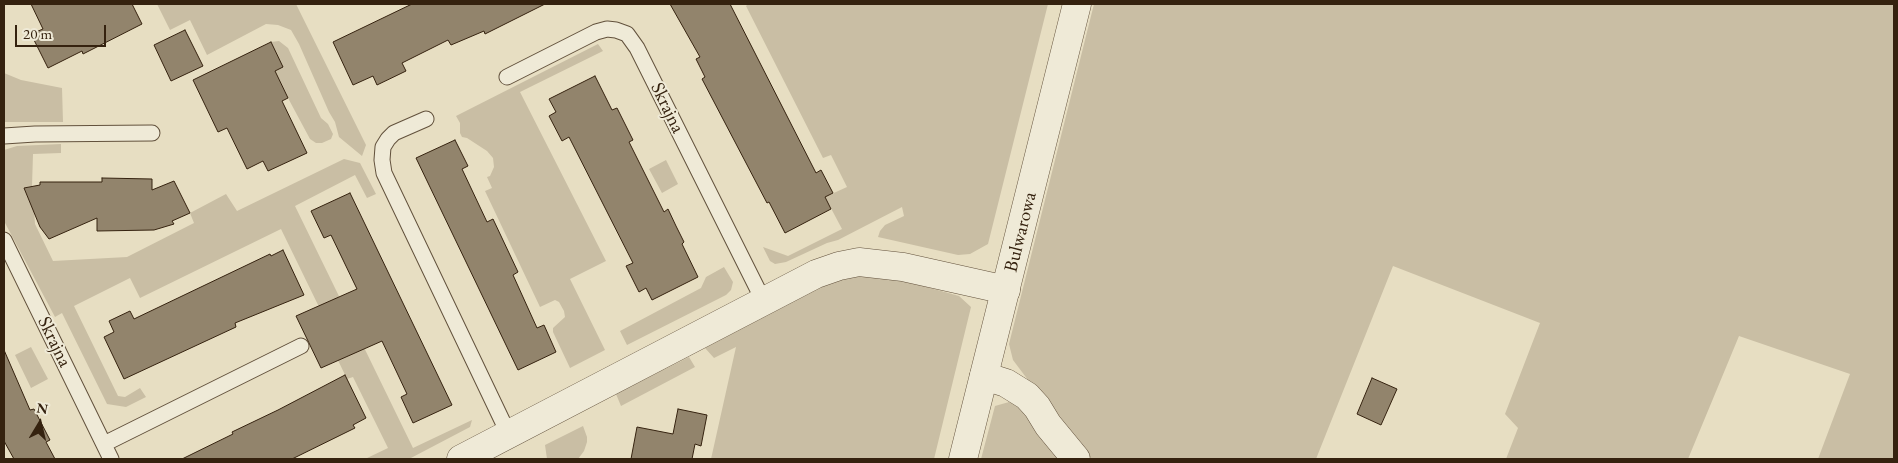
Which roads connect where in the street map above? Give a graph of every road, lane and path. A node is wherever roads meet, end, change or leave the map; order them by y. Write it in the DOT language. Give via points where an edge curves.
graph roads {
  1 [pos="1077,4"];
  2 [pos="507,77"];
  3 [pos="426,119"];
  4 [pos="152,133"];
  5 [pos="4,136"];
  6 [pos="4,240"];
  7 [pos="1006,290"];
  8 [pos="764,302"];
  9 [pos="302,346"];
  10 [pos="984,376"];
  11 [pos="508,435"];
  12 [pos="104,444"];
  13 [pos="111,459"];
  14 [pos="461,459"];
  15 [pos="963,459"];
  16 [pos="1076,459"];
  1 -- 7 [label="street, Bulwarowa"];
  2 -- 8 [label="lane, Skrajna" via="596,32 607,29 627,34 637,48"];
  3 -- 11 [label="lane" via="394,133 388,139 382,160 384,173"];
  4 -- 5 [label="lane"];
  6 -- 12 [label="lane, Skrajna"];
  7 -- 8 [label="street" via="903,267 859,262 816,274"];
  7 -- 10 [label="street, Bulwarowa"];
  8 -- 11 [label="street"];
  9 -- 12 [label="lane"];
  10 -- 15 [label="street, Bulwarowa"];
  10 -- 16 [label="street" via="1006,383 1027,396"];
  11 -- 14 [label="street"];
  12 -- 13 [label="lane, Skrajna"];
}
